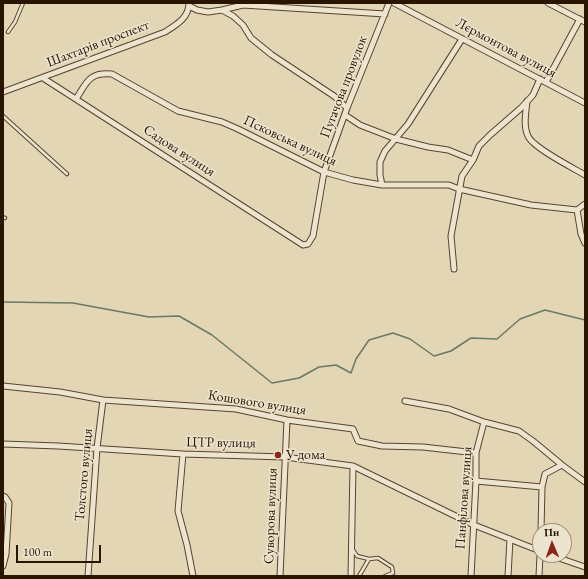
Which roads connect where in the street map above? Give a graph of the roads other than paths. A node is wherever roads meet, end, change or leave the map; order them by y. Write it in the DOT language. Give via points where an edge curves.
graph roads {
  1 [pos="23,3"];
  2 [pos="231,3"];
  3 [pos="390,3"];
  4 [pos="394,3"];
  5 [pos="548,3"];
  6 [pos="189,5"];
  7 [pos="222,10"];
  8 [pos="385,14"];
  9 [pos="583,21"];
  10 [pos="8,32"];
  11 [pos="462,39"];
  12 [pos="43,78"];
  13 [pos="540,79"];
  14 [pos="546,82"];
  15 [pos="3,92"];
  16 [pos="76,99"];
  17 [pos="527,101"];
  18 [pos="585,103"];
  19 [pos="347,108"];
  20 [pos="345,115"];
  21 [pos="3,116"];
  22 [pos="396,139"];
  23 [pos="473,160"];
  24 [pos="324,172"];
  25 [pos="67,174"];
  26 [pos="585,175"];
  27 [pos="382,185"];
  28 [pos="460,189"];
  29 [pos="585,204"];
  30 [pos="577,210"];
  31 [pos="585,243"];
  32 [pos="303,245"];
  33 [pos="454,268"];
  34 [pos="3,386"];
  35 [pos="103,400"];
  36 [pos="405,401"];
  37 [pos="287,420"];
  38 [pos="484,422"];
  39 [pos="3,444"];
  40 [pos="97,448"];
  41 [pos="476,453"];
  42 [pos="183,454"];
  43 [pos="285,457"];
  44 [pos="562,465"];
  45 [pos="353,466"];
  46 [pos="476,481"];
  47 [pos="585,482"];
  48 [pos="542,487"];
  49 [pos="3,496"];
  50 [pos="541,523"];
  51 [pos="474,525"];
  52 [pos="510,539"];
  53 [pos="352,548"];
  54 [pos="532,548"];
  55 [pos="369,559"];
  56 [pos="539,563"];
  57 [pos="572,563"];
  58 [pos="3,566"];
  59 [pos="585,567"];
  60 [pos="88,576"];
  61 [pos="193,576"];
  62 [pos="280,576"];
  63 [pos="351,576"];
  64 [pos="359,576"];
  65 [pos="385,576"];
  66 [pos="470,576"];
  67 [pos="508,576"];
  68 [pos="538,576"];
  1 -- 10 [label="lane"];
  2 -- 7 [label="street"];
  3 -- 8 [label="street, Пугачова провулок"];
  4 -- 11 [label="street, Лєрмонтова вулиця"];
  5 -- 9 [label="street"];
  6 -- 7 [label="street" via="208,12"];
  6 -- 12 [label="street, Шахтарів проспект" via="186,16 165,32"];
  7 -- 8 [label="street" via="243,5"];
  7 -- 19 [label="street" via="233,16 243,25 251,38 272,55 334,96"];
  8 -- 19 [label="street, Пугачова провулок"];
  9 -- 14 [label="street"];
  11 -- 13 [label="street, Лєрмонтова вулиця"];
  11 -- 22 [label="street"];
  12 -- 15 [label="street, Шахтарів проспект"];
  12 -- 16 [label="street, Садова вулиця"];
  13 -- 14 [label="street, Лєрмонтова вулиця"];
  13 -- 17 [label="street" via="533,95"];
  14 -- 18 [label="street, Лєрмонтова вулиця"];
  16 -- 24 [label="street, Псковська вулиця" via="89,78 102,73 112,74 178,111 222,122"];
  16 -- 32 [label="street, Садова вулиця"];
  17 -- 23 [label="street" via="479,146"];
  17 -- 26 [label="street" via="525,125 528,137 535,145"];
  19 -- 20 [label="street, Пугачова провулок"];
  20 -- 22 [label="street" via="360,125"];
  20 -- 24 [label="street, Пугачова провулок"];
  21 -- 25 [label="lane"];
  22 -- 23 [label="street" via="448,150"];
  22 -- 27 [label="street" via="385,151 380,162"];
  23 -- 28 [label="street" via="462,176"];
  24 -- 27 [label="street, Псковська вулиця"];
  24 -- 32 [label="street, Пугачова провулок" via="313,236 308,244"];
  27 -- 28 [label="street, Псковська вулиця" via="449,185"];
  28 -- 30 [label="street, Псковська вулиця" via="531,205"];
  28 -- 33 [label="street" via="451,236"];
  29 -- 30 [label="street"];
  30 -- 31 [label="street"];
  34 -- 35 [label="street, Кошового вулиця"];
  35 -- 37 [label="street, Кошового вулиця" via="236,409"];
  35 -- 40 [label="street, Толстого вулиця"];
  36 -- 38 [label="street" via="449,409"];
  37 -- 41 [label="street, Кошового вулиця" via="353,430 358,441 382,446 423,447"];
  37 -- 43 [label="street, Суворова вулиця"];
  38 -- 41 [label="street, Панфілова вулиця"];
  38 -- 44 [label="street" via="519,431"];
  39 -- 40 [label="street, ЦТР вулиця"];
  40 -- 42 [label="street, ЦТР вулиця"];
  40 -- 60 [label="street, Толстого вулиця"];
  41 -- 46 [label="street, Панфілова вулиця"];
  42 -- 43 [label="street, ЦТР вулиця"];
  42 -- 61 [label="street" via="178,511"];
  43 -- 45 [label="street, ЦТР вулиця"];
  43 -- 62 [label="street, Суворова вулиця"];
  44 -- 47 [label="street"];
  44 -- 48 [label="street" via="545,474"];
  45 -- 51 [label="street, ЦТР вулиця"];
  45 -- 53 [label="street"];
  46 -- 48 [label="street"];
  46 -- 51 [label="street, Панфілова вулиця"];
  48 -- 50 [label="street"];
  49 -- 58 [label="street" via="8,503 6,554"];
  51 -- 52 [label="street, ЦТР вулиця"];
  51 -- 66 [label="street, Панфілова вулиця"];
  52 -- 54 [label="street, ЦТР вулиця"];
  52 -- 67 [label="street"];
  53 -- 55 [label="lane" via="357,556"];
  53 -- 63 [label="street"];
  55 -- 64 [label="lane"];
  55 -- 65 [label="lane" via="378,558 392,567 393,573"];
  56 -- 68 [label="street"];
  57 -- 59 [label="street"];
}
